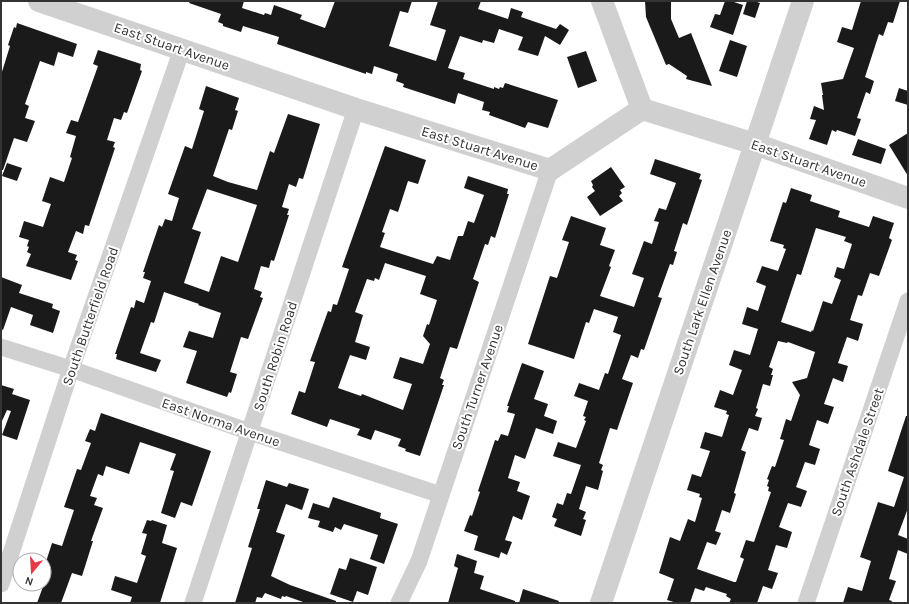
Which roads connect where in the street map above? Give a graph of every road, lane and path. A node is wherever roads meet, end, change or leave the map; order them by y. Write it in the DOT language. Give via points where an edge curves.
graph roads {
  1 [pos="39,1"];
  2 [pos="603,1"];
  3 [pos="803,1"];
  4 [pos="182,49"];
  5 [pos="642,108"];
  6 [pos="356,109"];
  7 [pos="755,144"];
  8 [pos="550,170"];
  9 [pos="908,198"];
  10 [pos="908,301"];
  11 [pos="1,347"];
  12 [pos="71,369"];
  13 [pos="250,432"];
  14 [pos="441,495"];
  15 [pos="1,584"];
  16 [pos="193,603"];
  17 [pos="399,603"];
  18 [pos="601,603"];
  19 [pos="806,603"];
  1 -- 4 [label="street, East Stuart Avenue"];
  2 -- 5 [label="street"];
  3 -- 7 [label="street, South Lark Ellen Avenue"];
  4 -- 6 [label="street, East Stuart Avenue"];
  4 -- 12 [label="street, South Butterfield Road"];
  5 -- 7 [label="street, East Stuart Avenue"];
  5 -- 8 [label="street, East Stuart Avenue"];
  6 -- 8 [label="street, East Stuart Avenue"];
  6 -- 13 [label="street, South Robin Road"];
  7 -- 9 [label="street, East Stuart Avenue"];
  7 -- 18 [label="street, South Lark Ellen Avenue"];
  8 -- 14 [label="street, South Turner Avenue"];
  10 -- 19 [label="street, South Ashdale Street"];
  11 -- 12 [label="street, East Norma Avenue"];
  12 -- 13 [label="street, East Norma Avenue"];
  12 -- 15 [label="street, South Butterfield Road"];
  13 -- 14 [label="street, East Norma Avenue"];
  13 -- 16 [label="street, South Robin Road"];
  14 -- 17 [label="street, South Turner Avenue" via="419,562"];
}
